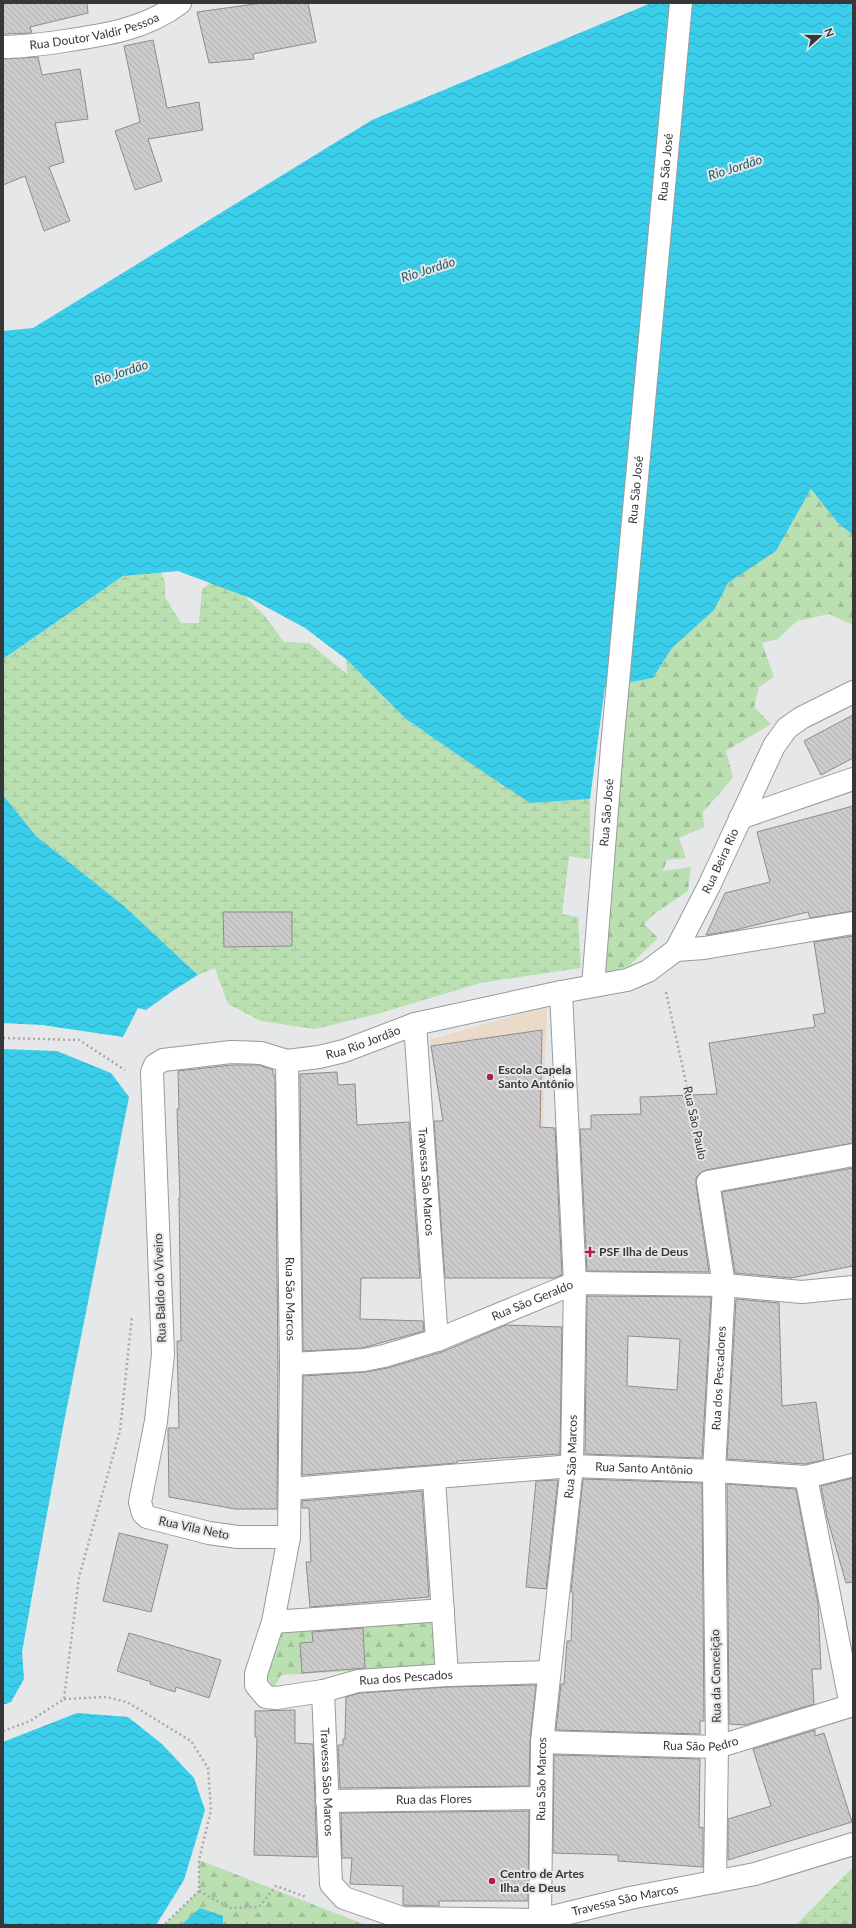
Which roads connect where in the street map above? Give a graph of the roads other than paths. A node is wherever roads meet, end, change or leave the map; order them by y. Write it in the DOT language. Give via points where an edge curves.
graph roads {
  1 [pos="180,3"];
  2 [pos="681,3"];
  3 [pos="3,47"];
  4 [pos="853,692"];
  5 [pos="853,779"];
  6 [pos="740,818"];
  7 [pos="853,923"];
  8 [pos="668,956"];
  9 [pos="593,981"];
  10 [pos="561,992"];
  11 [pos="415,1024"];
  12 [pos="163,1060"];
  13 [pos="287,1061"];
  14 [pos="853,1154"];
  15 [pos="575,1283"];
  16 [pos="724,1285"];
  17 [pos="853,1287"];
  18 [pos="438,1340"];
  19 [pos="291,1364"];
  20 [pos="853,1465"];
  21 [pos="572,1466"];
  22 [pos="714,1471"];
  23 [pos="806,1477"];
  24 [pos="434,1478"];
  25 [pos="290,1489"];
  26 [pos="147,1517"];
  27 [pos="289,1537"];
  28 [pos="443,1610"];
  29 [pos="273,1622"];
  30 [pos="548,1672"];
  31 [pos="447,1675"];
  32 [pos="323,1691"];
  33 [pos="266,1697"];
  34 [pos="852,1706"];
  35 [pos="542,1742"];
  36 [pos="717,1747"];
  37 [pos="541,1798"];
  38 [pos="327,1801"];
  39 [pos="853,1844"];
  40 [pos="715,1882"];
  41 [pos="540,1920"];
  1 -- 3 [label="street, Rua Doutor Valdir Pessoa" via="145,24 110,34 23,47"];
  2 -- 9 [label="street, Rua São José" via="613,732"];
  4 -- 6 [label="street, Rua Beira Rio" via="801,718 787,728 774,746"];
  5 -- 6 [label="street"];
  6 -- 8 [label="street, Rua Beira Rio" via="709,886"];
  7 -- 8 [label="street"];
  8 -- 9 [label="street, Rua Beira Rio" via="648,971 627,980"];
  9 -- 10 [label="street, Rua Beira Rio"];
  10 -- 11 [label="street, Rua Rio Jordão"];
  10 -- 15 [label="street, Rua São Marcos"];
  11 -- 13 [label="street, Rua Rio Jordão" via="344,1051"];
  11 -- 18 [label="street, Travessa São Marcos"];
  12 -- 13 [label="street, Rua Rio Jordão" via="231,1052 261,1053"];
  12 -- 26 [label="street, Rua Baldo do Viveiro" via="155,1065 152,1072 163,1354 156,1421 140,1502"];
  13 -- 19 [label="street, Rua São Marcos"];
  14 -- 16 [label="street" via="708,1182"];
  15 -- 16 [label="street, Rua São Geraldo"];
  15 -- 18 [label="street, Rua São Geraldo"];
  15 -- 21 [label="street, Rua São Marcos"];
  16 -- 17 [label="street, Rua São Geraldo" via="802,1292"];
  16 -- 22 [label="street, Rua dos Pescadores"];
  18 -- 19 [label="street, Rua São Geraldo" via="364,1360"];
  19 -- 25 [label="street, Rua São Marcos"];
  20 -- 23 [label="street, Rua Santo Antônio"];
  21 -- 22 [label="street, Rua Santo Antônio"];
  21 -- 24 [label="street, Rua Santo Antônio"];
  21 -- 30 [label="street, Rua São Marcos"];
  22 -- 23 [label="street, Rua Santo Antônio"];
  22 -- 36 [label="street, Rua da Conceição"];
  23 -- 34 [label="street"];
  24 -- 25 [label="street, Rua Santo Antônio"];
  24 -- 28 [label="street"];
  25 -- 27 [label="street, Rua São Marcos"];
  26 -- 27 [label="street, Rua Vila Neto" via="209,1533 238,1537"];
  27 -- 29 [label="street, Rua São Marcos"];
  28 -- 29 [label="street"];
  28 -- 31 [label="street"];
  29 -- 33 [label="street, Rua São Marcos" via="256,1674 256,1685"];
  30 -- 31 [label="street, Rua dos Pescados"];
  30 -- 35 [label="street, Rua São Marcos"];
  31 -- 32 [label="street, Rua dos Pescados" via="358,1681"];
  32 -- 33 [label="street, Rua dos Pescados" via="276,1698"];
  32 -- 38 [label="street, Travessa São Marcos"];
  34 -- 36 [label="street, Rua São Pedro"];
  35 -- 36 [label="street, Rua São Pedro"];
  35 -- 37 [label="street, Rua São Marcos"];
  36 -- 40 [label="street, Rua da Conceição"];
  37 -- 38 [label="street, Rua das Flores"];
  37 -- 41 [label="street, Rua São Marcos"];
  38 -- 41 [label="street, Travessa São Marcos" via="330,1884 344,1898 402,1918"];
  39 -- 40 [label="street, Travessa São Marcos" via="755,1874"];
  40 -- 41 [label="street, Travessa São Marcos" via="630,1898"];
}
